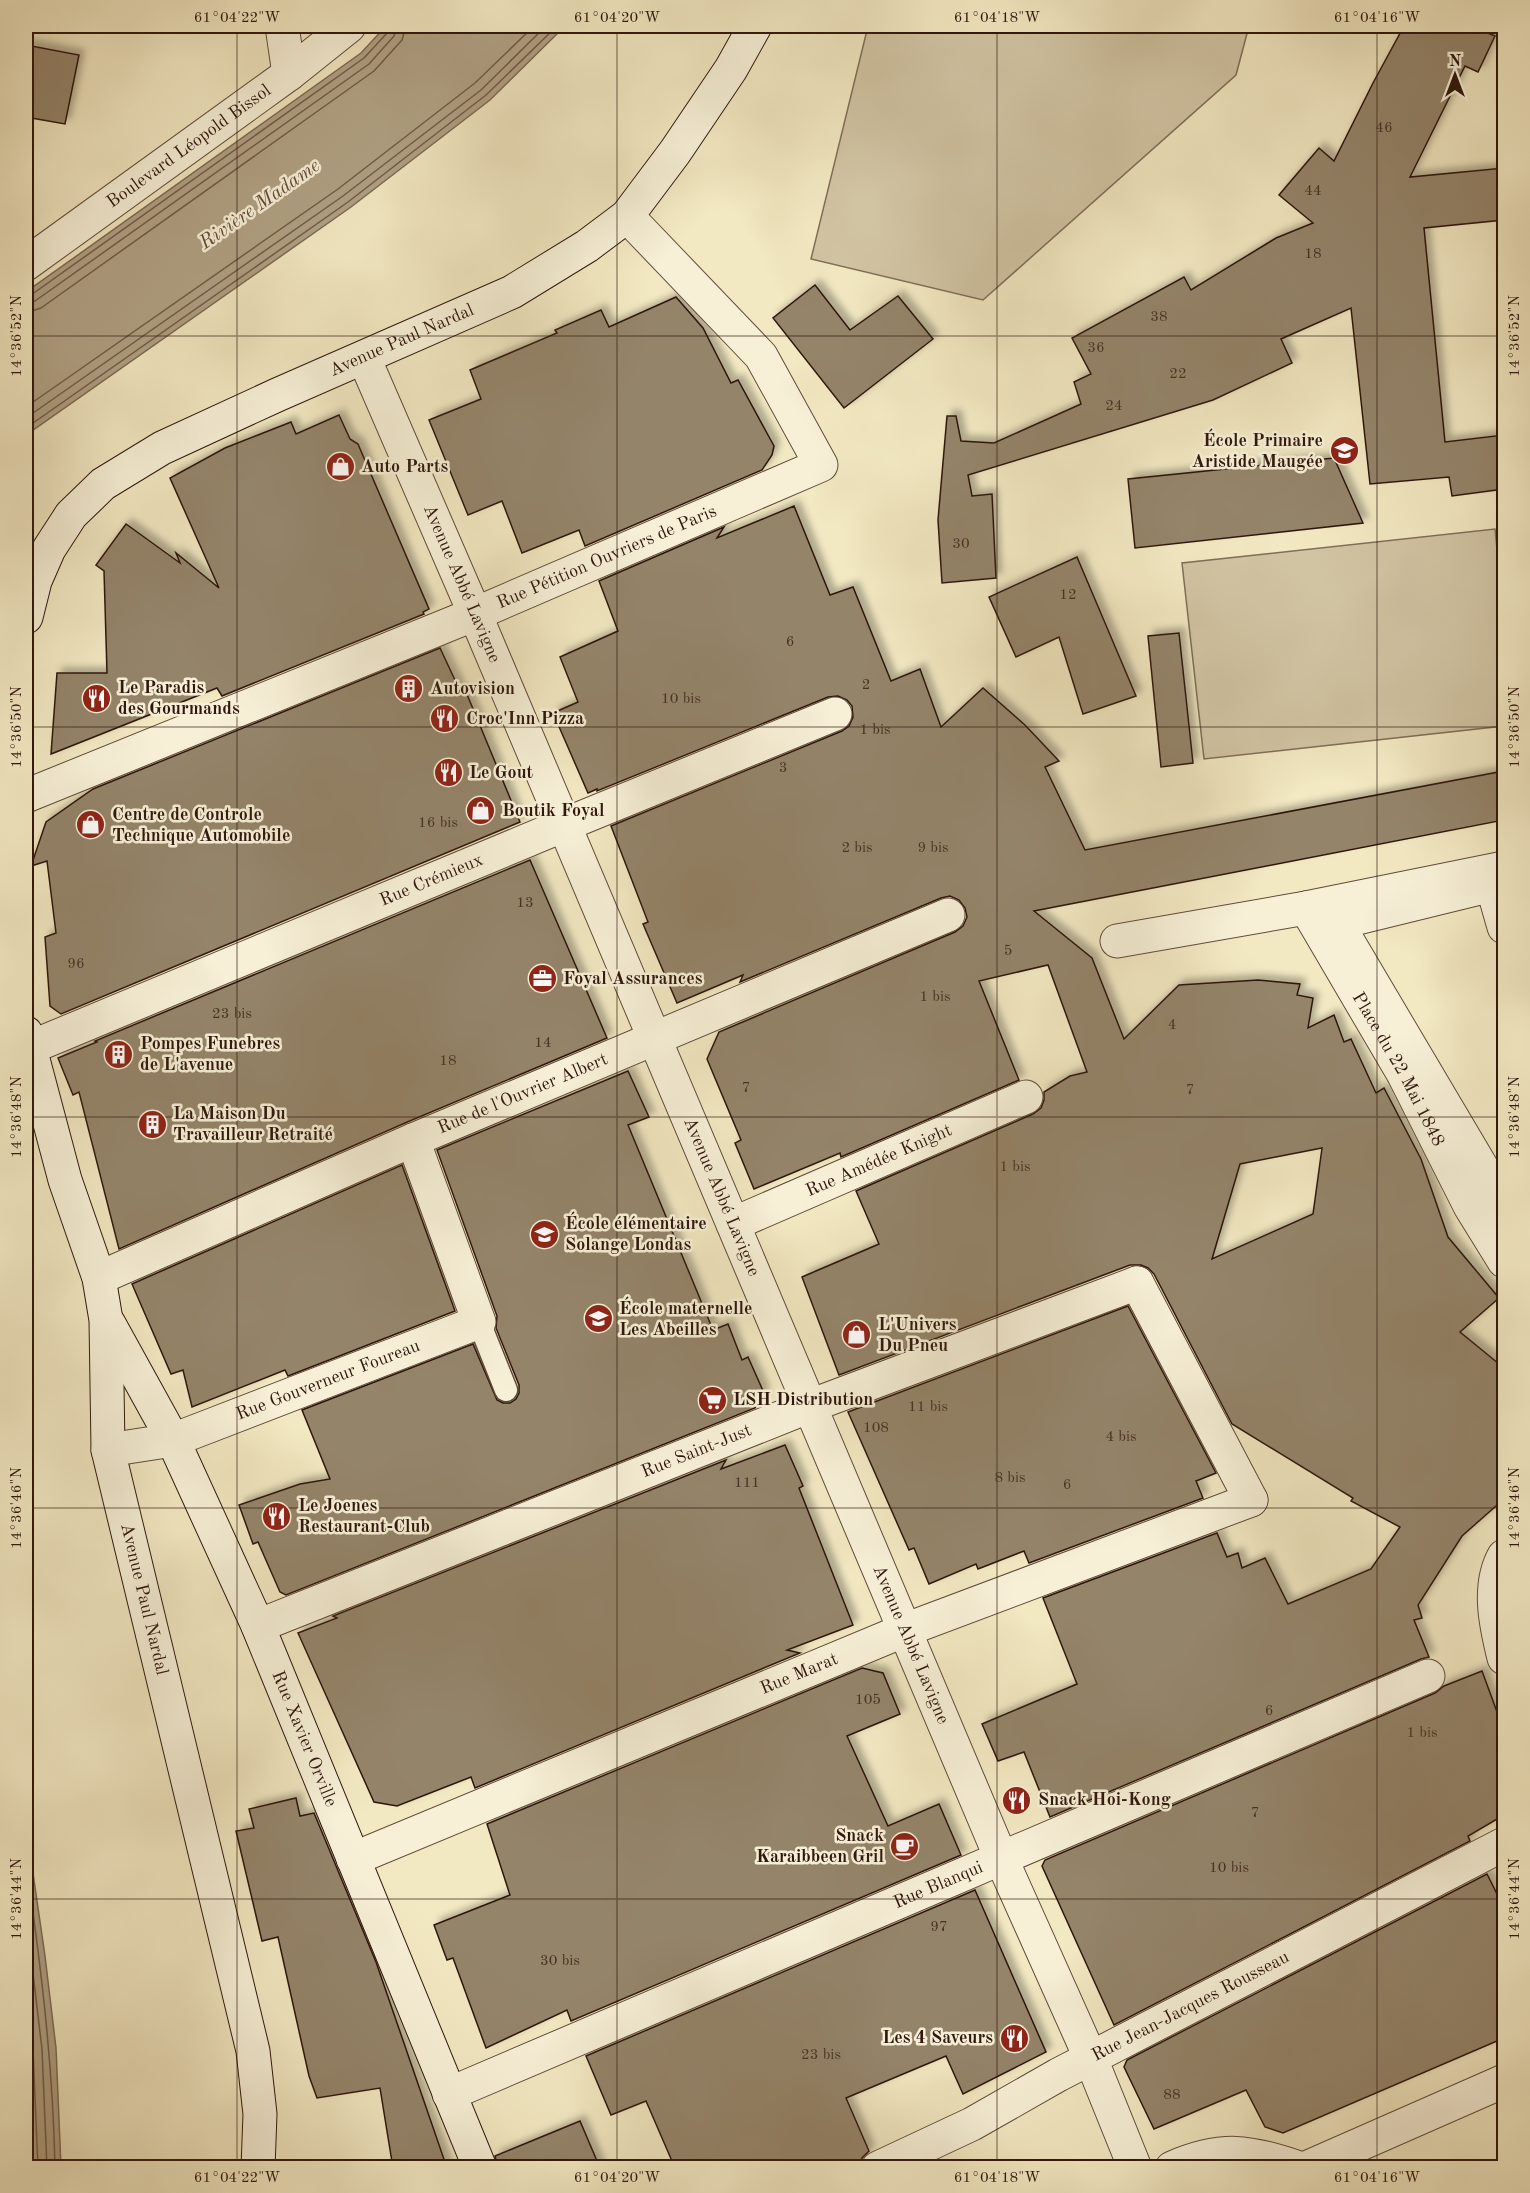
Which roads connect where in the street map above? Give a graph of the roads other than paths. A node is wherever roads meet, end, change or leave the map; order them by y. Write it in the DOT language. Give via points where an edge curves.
graph roads {
  1 [pos="282,26"];
  2 [pos="350,26"];
  3 [pos="755,26"];
  4 [pos="289,74"];
  5 [pos="627,216"];
  6 [pos="26,264"];
  7 [pos="364,358"];
  8 [pos="475,614"];
  9 [pos="26,617"];
  10 [pos="835,714"];
  11 [pos="26,796"];
  12 [pos="564,825"];
  13 [pos="1500,878"];
  14 [pos="1306,908"];
  15 [pos="948,915"];
  16 [pos="1337,923"];
  17 [pos="1504,927"];
  18 [pos="1117,940"];
  19 [pos="655,1038"];
  20 [pos="27,1040"];
  21 [pos="1026,1097"];
  22 [pos="413,1140"];
  23 [pos="1504,1204"];
  24 [pos="733,1224"];
  25 [pos="1504,1261"];
  26 [pos="99,1278"];
  27 [pos="106,1320"];
  28 [pos="479,1322"];
  29 [pos="506,1390"];
  30 [pos="810,1406"];
  31 [pos="173,1440"];
  32 [pos="108,1450"];
  33 [pos="1251,1500"];
  34 [pos="1504,1556"];
  35 [pos="258,1626"];
  36 [pos="904,1630"];
  37 [pos="1504,1658"];
  38 [pos="1428,1676"];
  39 [pos="1504,1844"];
  40 [pos="1001,1858"];
  41 [pos="353,1859"];
  42 [pos="1091,2059"];
  43 [pos="1504,2081"];
  44 [pos="449,2094"];
  45 [pos="258,2168"];
  46 [pos="480,2168"];
  47 [pos="879,2168"];
  48 [pos="1135,2168"];
  49 [pos="1172,2168"];
  50 [pos="1299,2168"];
  51 [pos="1306,2168"];
  1 -- 4 [label="street"];
  2 -- 4 [label="street, Boulevard Léopold Bissol"];
  3 -- 5 [label="street, Avenue Paul Nardal" via="731,69"];
  4 -- 6 [label="street, Boulevard Léopold Bissol"];
  5 -- 7 [label="street, Avenue Paul Nardal" via="512,292"];
  5 -- 8 [label="street, Rue Pétition Ouvriers de Paris" via="761,356 821,465"];
  7 -- 8 [label="street, Avenue Abbé Lavigne"];
  7 -- 9 [label="street, Avenue Paul Nardal" via="162,448 103,484 71,514 49,549 35,581"];
  8 -- 11 [label="street, Rue Pétition Ouvriers de Paris"];
  8 -- 12 [label="street, Avenue Abbé Lavigne"];
  10 -- 12 [label="street, Rue Crémieux"];
  12 -- 19 [label="street, Avenue Abbé Lavigne"];
  12 -- 20 [label="street, Rue Crémieux"];
  13 -- 14 [label="street"];
  13 -- 16 [label="street"];
  13 -- 17 [label="street"];
  14 -- 16 [label="street"];
  14 -- 18 [label="street"];
  14 -- 25 [label="street, Place du 22 Mai 1848" via="1404,1075 1470,1206"];
  15 -- 19 [label="street, Rue de l'Ouvrier Albert"];
  16 -- 23 [label="street, Place du 22 Mai 1848"];
  19 -- 22 [label="street, Rue de l'Ouvrier Albert"];
  19 -- 24 [label="street, Avenue Abbé Lavigne"];
  20 -- 26 [label="street, Avenue Paul Nardal" via="65,1180"];
  21 -- 24 [label="street, Rue Amédée Knight"];
  22 -- 26 [label="street, Rue de l'Ouvrier Albert"];
  22 -- 28 [label="street"];
  24 -- 30 [label="street, Avenue Abbé Lavigne"];
  26 -- 27 [label="street, Avenue Paul Nardal"];
  27 -- 31 [label="street, Rue Xavier Orville"];
  27 -- 32 [label="street, Avenue Paul Nardal"];
  28 -- 29 [label="lane"];
  28 -- 31 [label="street, Rue Gouverneur Foureau"];
  30 -- 33 [label="street, Rue Saint-Just" via="1137,1283"];
  30 -- 35 [label="street, Rue Saint-Just"];
  30 -- 36 [label="street, Avenue Abbé Lavigne"];
  31 -- 32 [label="street, Rue Gouverneur Foureau"];
  31 -- 35 [label="street, Rue Xavier Orville"];
  32 -- 45 [label="street, Avenue Paul Nardal" via="253,2051 260,2114"];
  33 -- 36 [label="street, Rue Marat"];
  34 -- 37 [label="street" via="1496,1577 1495,1607"];
  35 -- 41 [label="street, Rue Xavier Orville"];
  36 -- 40 [label="street, Avenue Abbé Lavigne"];
  36 -- 41 [label="street, Rue Marat"];
  38 -- 40 [label="street, Rue Blanqui"];
  39 -- 42 [label="street, Rue Jean-Jacques Rousseau"];
  40 -- 42 [label="street, Avenue Abbé Lavigne"];
  40 -- 44 [label="street, Rue Blanqui"];
  41 -- 44 [label="street, Rue Xavier Orville"];
  42 -- 47 [label="street, Rue Jean-Jacques Rousseau" via="972,2124"];
  42 -- 48 [label="street, Avenue Abbé Lavigne"];
  43 -- 51 [label="street"];
  44 -- 46 [label="street, Rue Xavier Orville"];
  49 -- 50 [label="street" via="1224,2152 1246,2152"];
}
